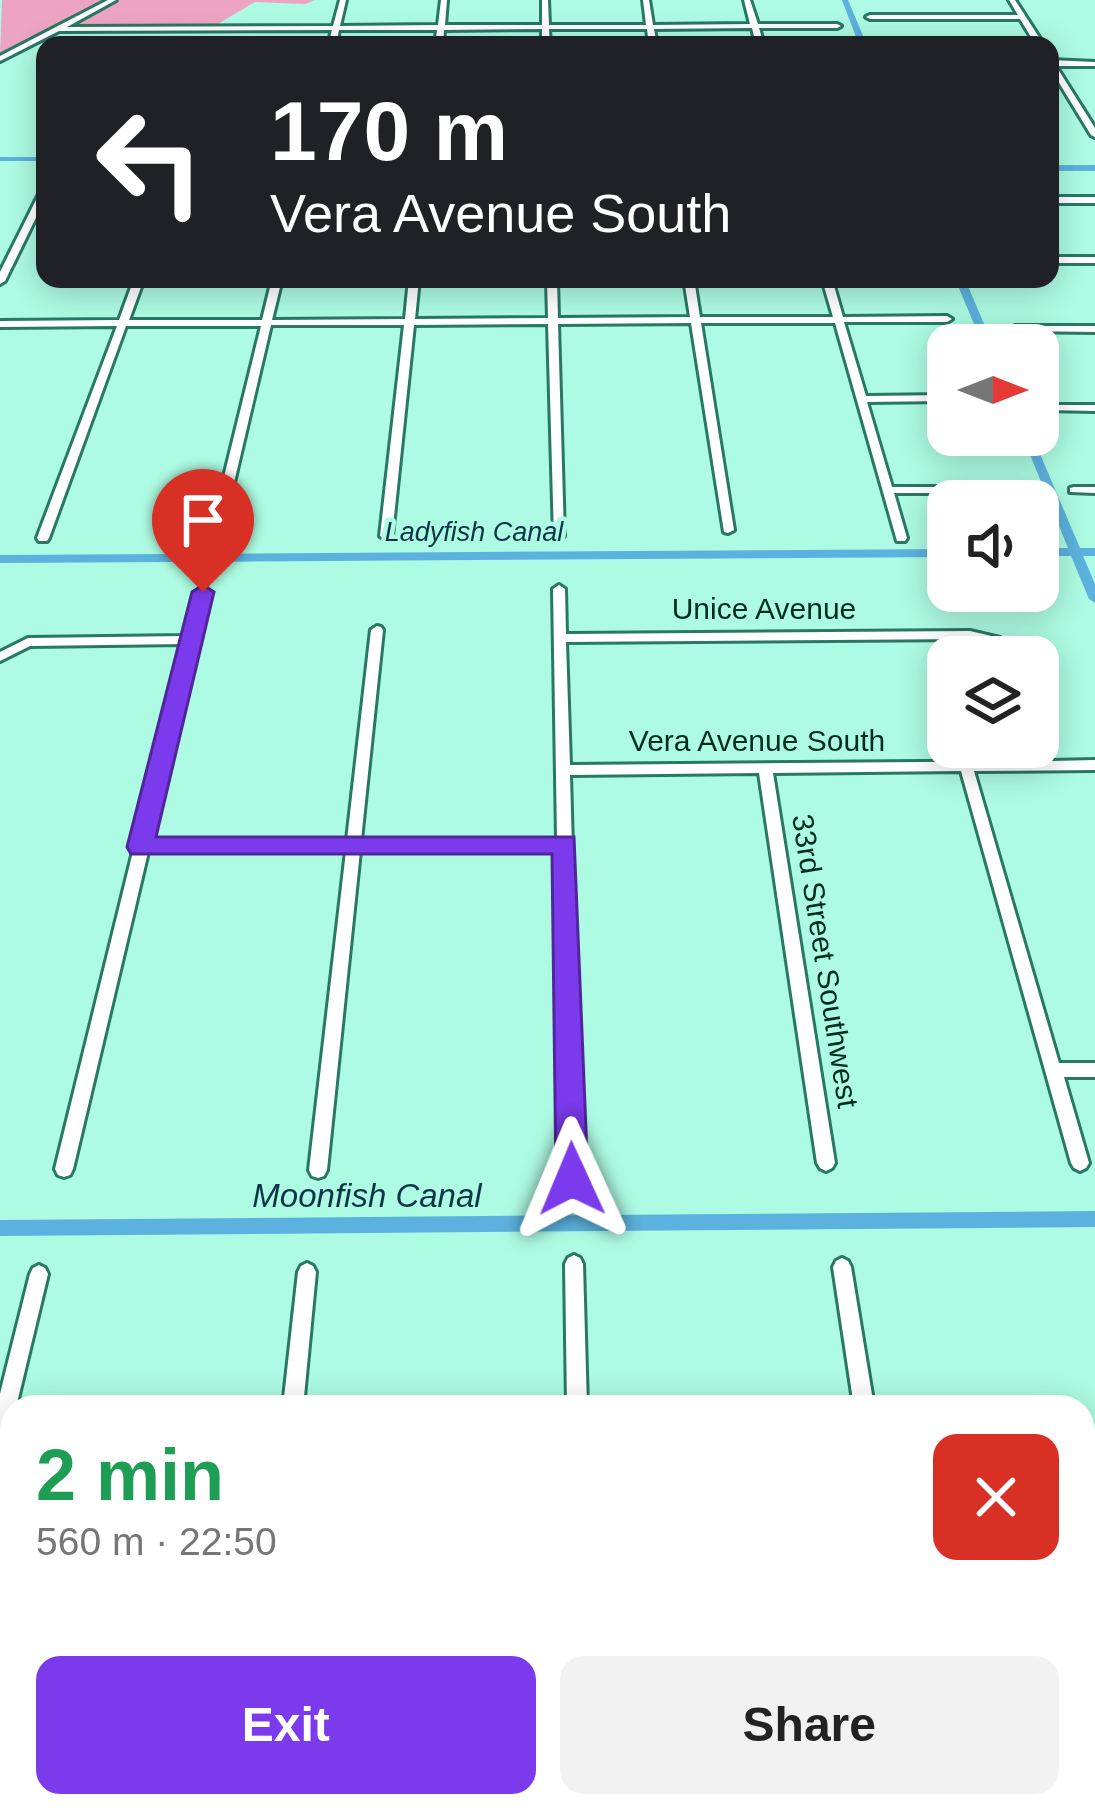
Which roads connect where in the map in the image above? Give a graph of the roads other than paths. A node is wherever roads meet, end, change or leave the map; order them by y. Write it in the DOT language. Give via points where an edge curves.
graph roads {
  1 [pos="112,0"];
  2 [pos="343,0"];
  3 [pos="444,0"];
  4 [pos="545,0"];
  5 [pos="646,0"];
  6 [pos="747,0"];
  7 [pos="1012,0"];
  8 [pos="870,16"];
  9 [pos="1022,16"];
  10 [pos="837,26"];
  11 [pos="650,27"];
  12 [pos="755,27"];
  13 [pos="231,28"];
  14 [pos="336,28"];
  15 [pos="441,28"];
  16 [pos="546,28"];
  17 [pos="57,29"];
  18 [pos="126,29"];
  19 [pos="44,36"];
  20 [pos="122,36"];
  21 [pos="228,36"];
  22 [pos="334,36"];
  23 [pos="440,36"];
  24 [pos="546,36"];
  25 [pos="652,36"];
  26 [pos="758,36"];
  27 [pos="1034,36"];
  28 [pos="36,40"];
  29 [pos="0,59"];
  30 [pos="1059,63"];
  31 [pos="1095,64"];
  32 [pos="1059,76"];
  33 [pos="1073,99"];
  34 [pos="1059,100"];
  35 [pos="1095,135"];
  36 [pos="1059,200"];
  37 [pos="1095,200"];
  38 [pos="36,208"];
  39 [pos="1059,260"];
  40 [pos="1095,260"];
  41 [pos="0,281"];
  42 [pos="136,288"];
  43 [pos="275,288"];
  44 [pos="413,288"];
  45 [pos="552,288"];
  46 [pos="691,288"];
  47 [pos="829,288"];
  48 [pos="947,319"];
  49 [pos="696,320"];
  50 [pos="838,320"];
  51 [pos="553,321"];
  52 [pos="266,322"];
  53 [pos="410,322"];
  54 [pos="0,323"];
  55 [pos="122,323"];
  56 [pos="1059,329"];
  57 [pos="1095,329"];
  58 [pos="927,398"];
  59 [pos="861,399"];
  60 [pos="1059,408"];
  61 [pos="1095,408"];
  62 [pos="888,490"];
  63 [pos="927,490"];
  64 [pos="1074,490"];
  65 [pos="1095,490"];
  66 [pos="728,530"];
  67 [pos="386,536"];
  68 [pos="558,536"];
  69 [pos="43,538"];
  70 [pos="215,538"];
  71 [pos="902,538"];
  72 [pos="560,589"];
  73 [pos="203,592"];
  74 [pos="377,631"];
  75 [pos="976,636"];
  76 [pos="561,638"];
  77 [pos="191,640"];
  78 [pos="0,657"];
  79 [pos="1095,765"];
  80 [pos="927,766"];
  81 [pos="1059,766"];
  82 [pos="765,768"];
  83 [pos="967,768"];
  84 [pos="564,770"];
  85 [pos="565,844"];
  86 [pos="353,846"];
  87 [pos="140,847"];
  88 [pos="1054,1070"];
  89 [pos="1095,1070"];
  90 [pos="826,1163"];
  91 [pos="1080,1163"];
  92 [pos="64,1169"];
  93 [pos="318,1170"];
  94 [pos="572,1179"];
  95 [pos="574,1264"];
  96 [pos="842,1267"];
  97 [pos="307,1272"];
  98 [pos="39,1274"];
  99 [pos="10,1395"];
  100 [pos="293,1395"];
  101 [pos="577,1395"];
  102 [pos="862,1395"];
  1 -- 17 [label="street"];
  2 -- 14 [label="street"];
  3 -- 15 [label="street"];
  4 -- 16 [label="street"];
  5 -- 11 [label="street"];
  6 -- 12 [label="street"];
  7 -- 9 [label="street"];
  8 -- 9 [label="street"];
  9 -- 27 [label="street"];
  10 -- 12 [label="street"];
  11 -- 12 [label="street"];
  11 -- 16 [label="street"];
  11 -- 25 [label="street"];
  12 -- 26 [label="street"];
  13 -- 14 [label="street"];
  13 -- 18 [label="street"];
  13 -- 21 [label="street"];
  14 -- 15 [label="street"];
  14 -- 22 [label="street"];
  15 -- 16 [label="street"];
  15 -- 23 [label="street"];
  16 -- 24 [label="street"];
  17 -- 18 [label="street"];
  17 -- 19 [label="street"];
  18 -- 20 [label="street"];
  28 -- 29 [label="street"];
  30 -- 31 [label="street"];
  32 -- 33 [label="street"];
  33 -- 34 [label="street"];
  33 -- 35 [label="street"];
  36 -- 37 [label="street"];
  38 -- 41 [label="street"];
  39 -- 40 [label="street"];
  42 -- 55 [label="street"];
  43 -- 52 [label="street"];
  44 -- 53 [label="street"];
  45 -- 51 [label="street"];
  46 -- 49 [label="street"];
  47 -- 50 [label="street"];
  48 -- 50 [label="street"];
  49 -- 50 [label="street"];
  49 -- 51 [label="street"];
  49 -- 66 [label="street"];
  50 -- 59 [label="street"];
  51 -- 53 [label="street"];
  51 -- 68 [label="street"];
  52 -- 53 [label="street"];
  52 -- 55 [label="street"];
  52 -- 70 [label="street"];
  53 -- 67 [label="street"];
  54 -- 55 [label="street"];
  55 -- 69 [label="street"];
  56 -- 57 [label="street"];
  58 -- 59 [label="street"];
  59 -- 62 [label="street"];
  60 -- 61 [label="street"];
  62 -- 63 [label="street"];
  62 -- 71 [label="street"];
  64 -- 65 [label="street"];
  72 -- 76 [label="street"];
  73 -- 77 [label="street"];
  74 -- 86 [label="street"];
  75 -- 76 [label="street, Unice Avenue"];
  76 -- 84 [label="street"];
  77 -- 78 [label="street" via="28,642"];
  77 -- 87 [label="street"];
  79 -- 81 [label="street, Vera Avenue South"];
  80 -- 82 [label="street, Vera Avenue South"];
  82 -- 84 [label="street, Vera Avenue South"];
  82 -- 90 [label="street, 33rd Street Southwest"];
  83 -- 88 [label="street"];
  84 -- 85 [label="street"];
  85 -- 86 [label="street"];
  85 -- 94 [label="street"];
  86 -- 87 [label="street"];
  86 -- 93 [label="street"];
  87 -- 92 [label="street"];
  88 -- 89 [label="street"];
  88 -- 91 [label="street"];
  95 -- 101 [label="street"];
  96 -- 102 [label="street"];
  97 -- 100 [label="street"];
  98 -- 99 [label="street"];
}
